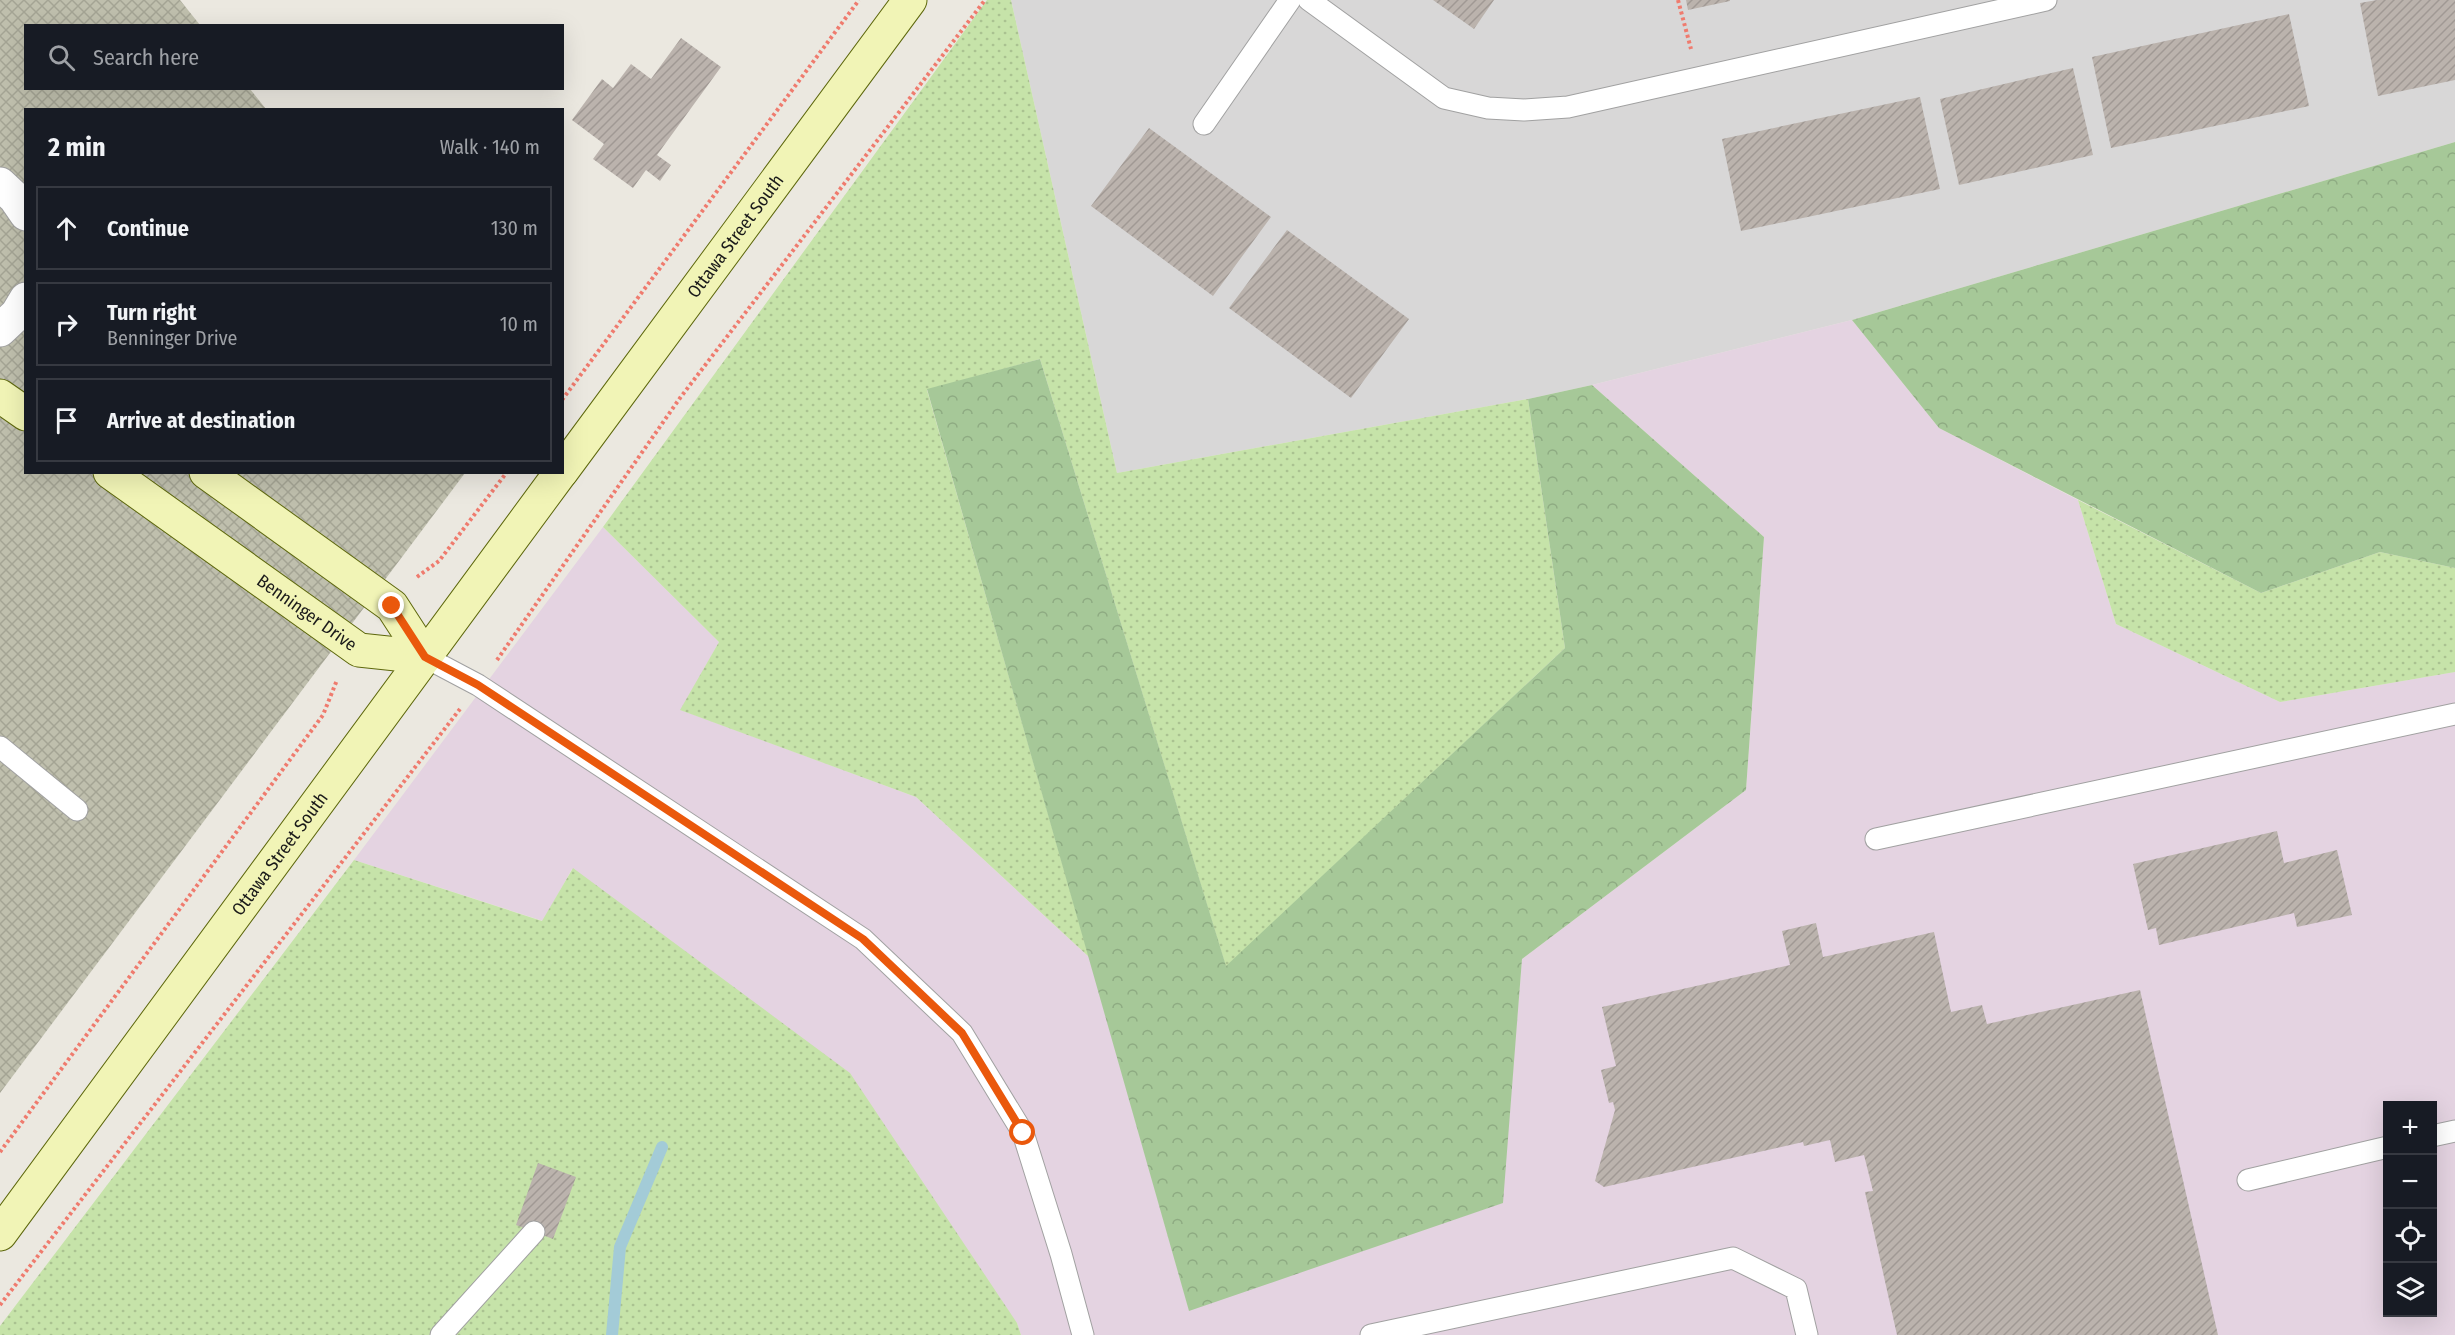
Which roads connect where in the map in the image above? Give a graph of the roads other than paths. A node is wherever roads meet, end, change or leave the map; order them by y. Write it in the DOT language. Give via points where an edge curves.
graph roads {
  1 [pos="910,0"];
  2 [pos="1290,0"];
  3 [pos="1309,0"];
  4 [pos="2046,0"];
  5 [pos="1204,124"];
  6 [pos="0,184"];
  7 [pos="24,211"];
  8 [pos="24,302"];
  9 [pos="0,330"];
  10 [pos="0,396"];
  11 [pos="24,413"];
  12 [pos="564,469"];
  13 [pos="113,474"];
  14 [pos="209,474"];
  15 [pos="561,474"];
  16 [pos="425,657"];
  17 [pos="2455,714"];
  18 [pos="0,747"];
  19 [pos="77,810"];
  20 [pos="1876,839"];
  21 [pos="2455,1131"];
  22 [pos="2437,1135"];
  23 [pos="2383,1148"];
  24 [pos="2248,1180"];
  25 [pos="534,1232"];
  26 [pos="0,1234"];
  27 [pos="441,1335"];
  28 [pos="1083,1335"];
  29 [pos="1371,1335"];
  30 [pos="1807,1335"];
  1 -- 12 [label="main road, Ottawa Street South"];
  2 -- 5 [label="lane"];
  3 -- 4 [label="lane" via="1444,98 1488,108 1524,110 1568,107"];
  6 -- 7 [label="street"];
  8 -- 9 [label="street"];
  10 -- 11 [label="main road"];
  13 -- 16 [label="main road, Benninger Drive" via="359,650"];
  14 -- 16 [label="main road" via="392,606"];
  15 -- 16 [label="main road, Ottawa Street South"];
  16 -- 26 [label="main road, Ottawa Street South"];
  16 -- 28 [label="lane" via="478,685 863,939 962,1033 1023,1133"];
  17 -- 20 [label="lane"];
  18 -- 19 [label="lane"];
  21 -- 22 [label="lane"];
  23 -- 24 [label="lane"];
  25 -- 27 [label="lane"];
  29 -- 30 [label="lane" via="1733,1258 1796,1289"];
}
